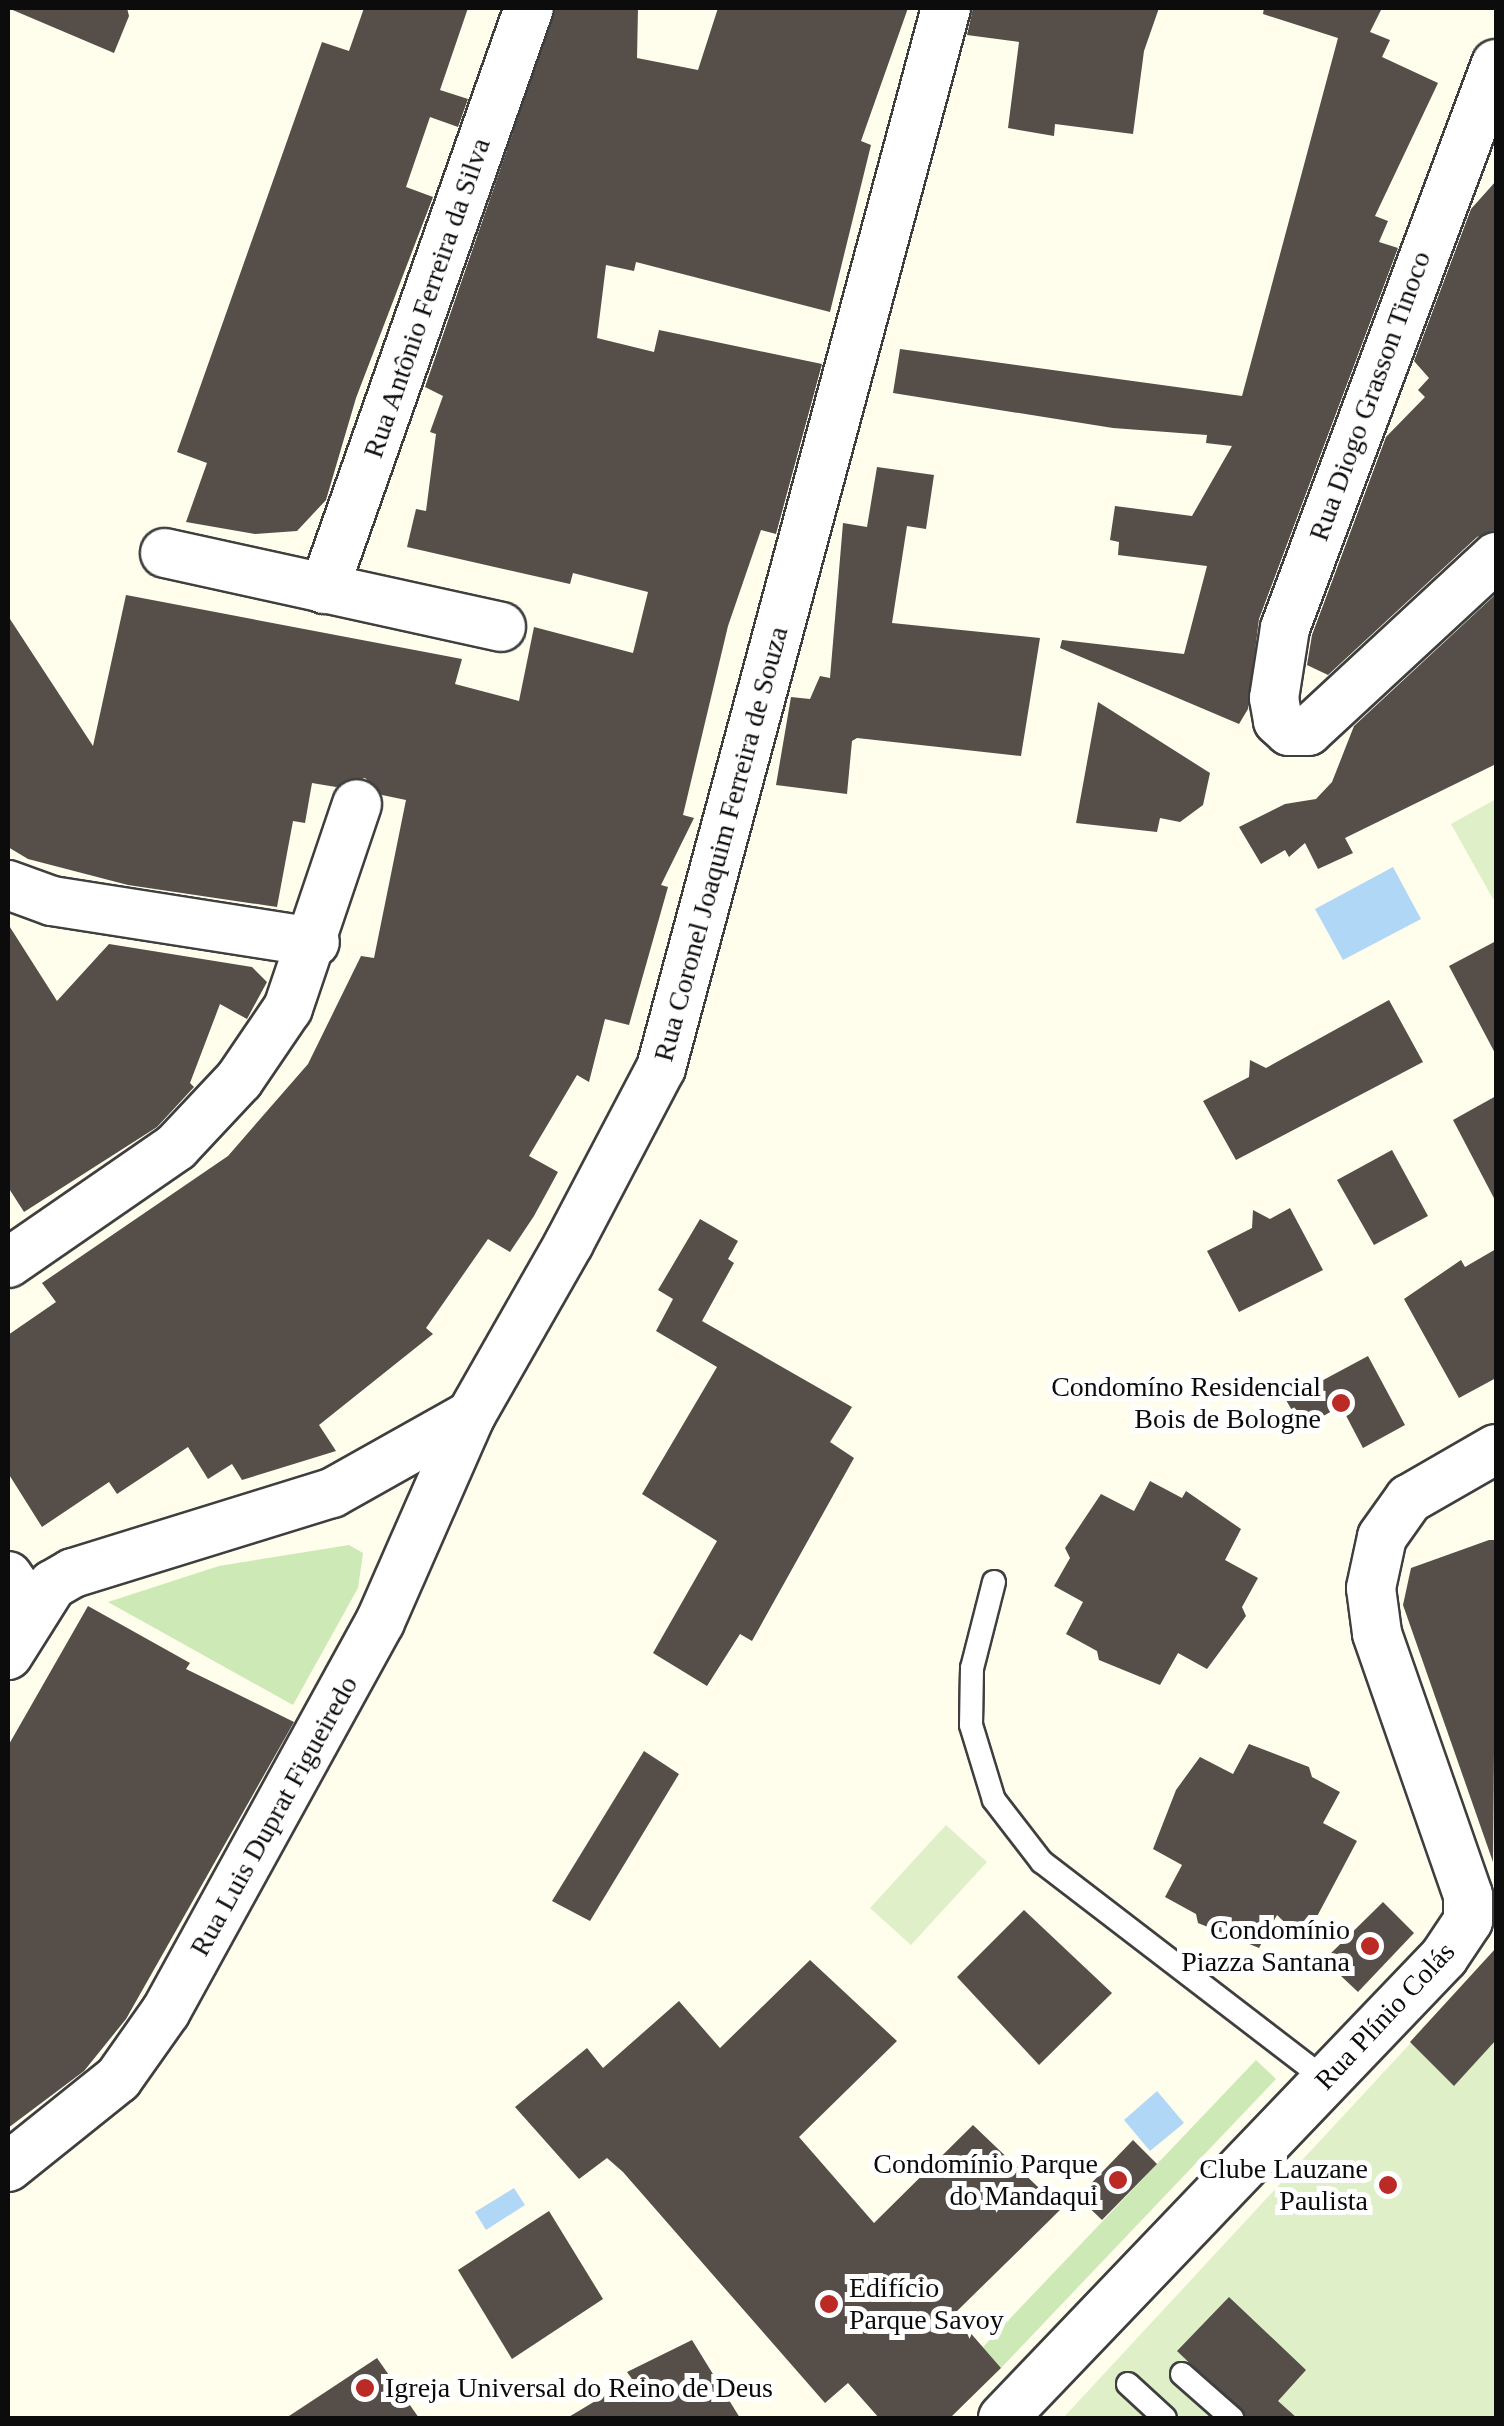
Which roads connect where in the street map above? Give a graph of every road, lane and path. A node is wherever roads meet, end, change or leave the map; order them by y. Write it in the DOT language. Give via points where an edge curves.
graph roads {
  1 [pos="529,8"];
  2 [pos="946,8"];
  3 [pos="1496,64"];
  4 [pos="165,553"];
  5 [pos="1496,556"];
  6 [pos="324,589"];
  7 [pos="501,626"];
  8 [pos="357,804"];
  9 [pos="8,885"];
  10 [pos="315,942"];
  11 [pos="8,1263"];
  12 [pos="471,1415"];
  13 [pos="1496,1450"];
  14 [pos="994,1582"];
  15 [pos="20,1594"];
  16 [pos="8,1655"];
  17 [pos="1326,2080"];
  18 [pos="8,2167"];
  19 [pos="1182,2374"];
  20 [pos="1128,2384"];
  21 [pos="1003,2418"];
  22 [pos="1165,2418"];
  23 [pos="1232,2418"];
  1 -- 6 [label="street, Rua Antônio Ferreira da Silva"];
  2 -- 12 [label="street, Rua Coronel Joaquim Ferreira de Souza" via="661,1068"];
  3 -- 5 [label="street, Rua Diogo Grasson Tinoco" via="1285,628 1274,698 1278,721 1289,731 1308,731"];
  4 -- 6 [label="street"];
  6 -- 7 [label="street"];
  8 -- 10 [label="street"];
  9 -- 10 [label="street" via="52,901"];
  10 -- 11 [label="street" via="288,1008 239,1080 188,1134 93,1209"];
  12 -- 15 [label="street" via="332,1493 101,1560"];
  12 -- 18 [label="street, Rua Luis Duprat Figueiredo" via="380,1622 166,2011 118,2078"];
  13 -- 17 [label="street, Rua Plínio Colás" via="1408,1499 1382,1537 1371,1588 1376,1633 1468,1896 1468,1922 1444,1957"];
  14 -- 17 [label="lane" via="972,1668 971,1706 994,1800 1042,1862"];
  15 -- 16 [label="street"];
  17 -- 21 [label="street, Rua Plínio Colás"];
  19 -- 23 [label="lane"];
  20 -- 22 [label="lane"];
}
